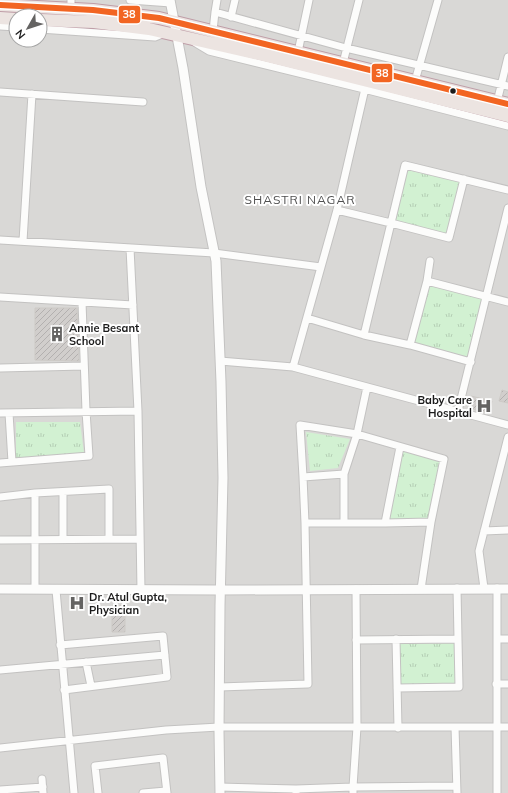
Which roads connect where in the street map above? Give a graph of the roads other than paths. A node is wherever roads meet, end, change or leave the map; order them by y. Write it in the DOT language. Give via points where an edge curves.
graph roads {
  1 [pos="130,0"];
  2 [pos="216,0"];
  3 [pos="236,0"];
  4 [pos="309,0"];
  5 [pos="359,0"];
  6 [pos="438,0"];
  7 [pos="171,2"];
  8 [pos="71,4"];
  9 [pos="0,5"];
  10 [pos="215,12"];
  11 [pos="231,17"];
  12 [pos="48,20"];
  13 [pos="174,22"];
  14 [pos="48,30"];
  15 [pos="213,31"];
  16 [pos="176,35"];
  17 [pos="301,35"];
  18 [pos="346,48"];
  19 [pos="298,52"];
  20 [pos="508,57"];
  21 [pos="343,63"];
  22 [pos="420,65"];
  23 [pos="415,81"];
  24 [pos="365,84"];
  25 [pos="504,85"];
  26 [pos="0,92"];
  27 [pos="32,94"];
  28 [pos="143,102"];
  29 [pos="500,106"];
  30 [pos="508,116"];
  31 [pos="508,126"];
  32 [pos="464,179"];
  33 [pos="508,190"];
  34 [pos="508,208"];
  35 [pos="337,210"];
  36 [pos="391,223"];
  37 [pos="0,240"];
  38 [pos="23,241"];
  39 [pos="130,248"];
  40 [pos="214,253"];
  41 [pos="430,261"];
  42 [pos="321,267"];
  43 [pos="427,281"];
  44 [pos="487,296"];
  45 [pos="0,297"];
  46 [pos="82,302"];
  47 [pos="508,302"];
  48 [pos="133,305"];
  49 [pos="307,318"];
  50 [pos="364,335"];
  51 [pos="410,345"];
  52 [pos="220,361"];
  53 [pos="470,362"];
  54 [pos="84,366"];
  55 [pos="293,367"];
  56 [pos="0,368"];
  57 [pos="367,387"];
  58 [pos="138,411"];
  59 [pos="458,411"];
  60 [pos="86,412"];
  61 [pos="0,413"];
  62 [pos="9,413"];
  63 [pos="508,425"];
  64 [pos="357,434"];
  65 [pos="508,437"];
  66 [pos="400,447"];
  67 [pos="12,462"];
  68 [pos="0,463"];
  69 [pos="344,474"];
  70 [pos="303,477"];
  71 [pos="63,492"];
  72 [pos="35,494"];
  73 [pos="0,497"];
  74 [pos="431,522"];
  75 [pos="305,523"];
  76 [pos="344,523"];
  77 [pos="386,523"];
  78 [pos="508,530"];
  79 [pos="484,531"];
  80 [pos="63,539"];
  81 [pos="109,539"];
  82 [pos="140,539"];
  83 [pos="0,540"];
  84 [pos="35,540"];
  85 [pos="457,588"];
  86 [pos="484,588"];
  87 [pos="497,588"];
  88 [pos="0,589"];
  89 [pos="34,589"];
  90 [pos="306,589"];
  91 [pos="356,589"];
  92 [pos="421,589"];
  93 [pos="508,589"];
  94 [pos="56,590"];
  95 [pos="141,590"];
  96 [pos="220,590"];
  97 [pos="458,639"];
  98 [pos="497,639"];
  99 [pos="508,639"];
  100 [pos="356,640"];
  101 [pos="396,640"];
  102 [pos="60,645"];
  103 [pos="165,655"];
  104 [pos="86,662"];
  105 [pos="62,664"];
  106 [pos="0,670"];
  107 [pos="496,684"];
  108 [pos="508,684"];
  109 [pos="91,686"];
  110 [pos="220,687"];
  111 [pos="397,688"];
  112 [pos="64,690"];
  113 [pos="219,727"];
  114 [pos="357,727"];
  115 [pos="455,727"];
  116 [pos="496,727"];
  117 [pos="508,727"];
  118 [pos="398,728"];
  119 [pos="69,740"];
  120 [pos="0,748"];
  121 [pos="42,779"];
  122 [pos="457,789"];
  123 [pos="0,790"];
  124 [pos="43,790"];
  125 [pos="220,790"];
  126 [pos="353,790"];
  127 [pos="296,791"];
  128 [pos="166,792"];
  129 [pos="74,793"];
  130 [pos="98,793"];
  131 [pos="143,793"];
  132 [pos="497,793"];
  1 -- 7 [label="street"];
  2 -- 10 [label="street"];
  3 -- 11 [label="street"];
  4 -- 17 [label="street"];
  5 -- 18 [label="street"];
  6 -- 22 [label="street"];
  7 -- 13 [label="street"];
  8 -- 9 [label="highway"];
  8 -- 13 [label="highway" via="93,10"];
  10 -- 11 [label="street"];
  10 -- 15 [label="street"];
  11 -- 17 [label="street"];
  12 -- 16 [label="highway" via="94,22"];
  13 -- 15 [label="highway"];
  13 -- 16 [label="street"];
  14 -- 16 [label="street" via="155,37"];
  15 -- 19 [label="highway"];
  16 -- 24 [label="highway"];
  16 -- 40 [label="street" via="200,187"];
  17 -- 18 [label="street"];
  17 -- 19 [label="street"];
  18 -- 21 [label="street"];
  18 -- 22 [label="street"];
  19 -- 21 [label="highway"];
  20 -- 25 [label="street"];
  21 -- 23 [label="highway"];
  22 -- 23 [label="street"];
  22 -- 25 [label="street"];
  23 -- 29 [label="highway"];
  24 -- 29 [label="highway"];
  24 -- 31 [label="street"];
  24 -- 35 [label="street"];
  25 -- 29 [label="street"];
  26 -- 27 [label="street"];
  27 -- 28 [label="street"];
  27 -- 38 [label="street"];
  29 -- 30 [label="highway"];
  32 -- 33 [label="street"];
  32 -- 36 [label="street" via="405,165"];
  32 -- 36 [label="street" via="449,238"];
  34 -- 44 [label="street"];
  35 -- 36 [label="street"];
  35 -- 42 [label="street"];
  36 -- 50 [label="street"];
  37 -- 38 [label="street"];
  38 -- 39 [label="street"];
  39 -- 40 [label="street"];
  39 -- 48 [label="street"];
  40 -- 42 [label="street"];
  40 -- 52 [label="street"];
  41 -- 43 [label="street"];
  42 -- 49 [label="street"];
  43 -- 44 [label="street"];
  43 -- 51 [label="street"];
  44 -- 47 [label="street"];
  44 -- 53 [label="street"];
  45 -- 46 [label="street"];
  46 -- 48 [label="street"];
  46 -- 54 [label="street"];
  48 -- 58 [label="street"];
  49 -- 50 [label="street"];
  49 -- 55 [label="street"];
  50 -- 51 [label="street"];
  51 -- 53 [label="street"];
  52 -- 55 [label="street"];
  52 -- 96 [label="street" via="223,478"];
  53 -- 59 [label="street"];
  54 -- 56 [label="street"];
  54 -- 60 [label="street"];
  55 -- 57 [label="street"];
  57 -- 59 [label="street"];
  57 -- 64 [label="street"];
  58 -- 60 [label="street"];
  58 -- 82 [label="street"];
  59 -- 63 [label="street"];
  60 -- 62 [label="street"];
  60 -- 67 [label="street" via="89,456"];
  61 -- 62 [label="street"];
  62 -- 67 [label="street"];
  64 -- 66 [label="street"];
  64 -- 69 [label="street"];
  64 -- 70 [label="street" via="300,425"];
  65 -- 79 [label="street"];
  66 -- 74 [label="street" via="444,459"];
  66 -- 77 [label="street"];
  67 -- 68 [label="street"];
  69 -- 70 [label="street"];
  69 -- 76 [label="street"];
  70 -- 75 [label="street"];
  71 -- 72 [label="street"];
  71 -- 80 [label="street"];
  71 -- 81 [label="street" via="109,488"];
  72 -- 73 [label="street"];
  72 -- 84 [label="street"];
  74 -- 77 [label="street"];
  74 -- 92 [label="street"];
  75 -- 76 [label="street"];
  75 -- 90 [label="street"];
  76 -- 77 [label="street"];
  78 -- 79 [label="street"];
  79 -- 86 [label="street" via="479,551"];
  80 -- 81 [label="street"];
  80 -- 84 [label="street"];
  81 -- 82 [label="street"];
  82 -- 95 [label="street"];
  83 -- 84 [label="street"];
  84 -- 89 [label="street"];
  85 -- 86 [label="street"];
  85 -- 92 [label="street"];
  85 -- 97 [label="street"];
  86 -- 87 [label="street"];
  87 -- 93 [label="street"];
  87 -- 98 [label="street"];
  88 -- 89 [label="street"];
  89 -- 94 [label="street"];
  90 -- 91 [label="street"];
  90 -- 96 [label="street"];
  90 -- 110 [label="street" via="308,684"];
  91 -- 92 [label="street"];
  91 -- 100 [label="street"];
  94 -- 95 [label="street"];
  94 -- 102 [label="street"];
  95 -- 96 [label="street"];
  96 -- 110 [label="street"];
  97 -- 101 [label="street"];
  97 -- 111 [label="street" via="459,687"];
  98 -- 99 [label="street"];
  98 -- 107 [label="street"];
  100 -- 101 [label="street"];
  100 -- 114 [label="street"];
  101 -- 111 [label="street"];
  102 -- 103 [label="street" via="164,636"];
  102 -- 105 [label="street"];
  103 -- 104 [label="street"];
  103 -- 109 [label="street" via="167,677"];
  104 -- 105 [label="street"];
  104 -- 109 [label="street"];
  105 -- 106 [label="street"];
  105 -- 112 [label="street"];
  107 -- 108 [label="street"];
  107 -- 116 [label="street"];
  109 -- 112 [label="street"];
  110 -- 113 [label="street"];
  111 -- 118 [label="street"];
  112 -- 119 [label="street"];
  113 -- 114 [label="street"];
  113 -- 119 [label="street"];
  113 -- 125 [label="street"];
  114 -- 118 [label="street"];
  114 -- 126 [label="street"];
  115 -- 116 [label="street"];
  115 -- 118 [label="street"];
  115 -- 122 [label="street"];
  116 -- 117 [label="street"];
  116 -- 132 [label="street"];
  119 -- 120 [label="street"];
  119 -- 129 [label="street"];
  121 -- 124 [label="street"];
  122 -- 126 [label="street"];
  123 -- 124 [label="street"];
  125 -- 127 [label="street"];
  126 -- 127 [label="street"];
  128 -- 130 [label="street" via="163,758 95,766"];
  128 -- 131 [label="street"];
}
